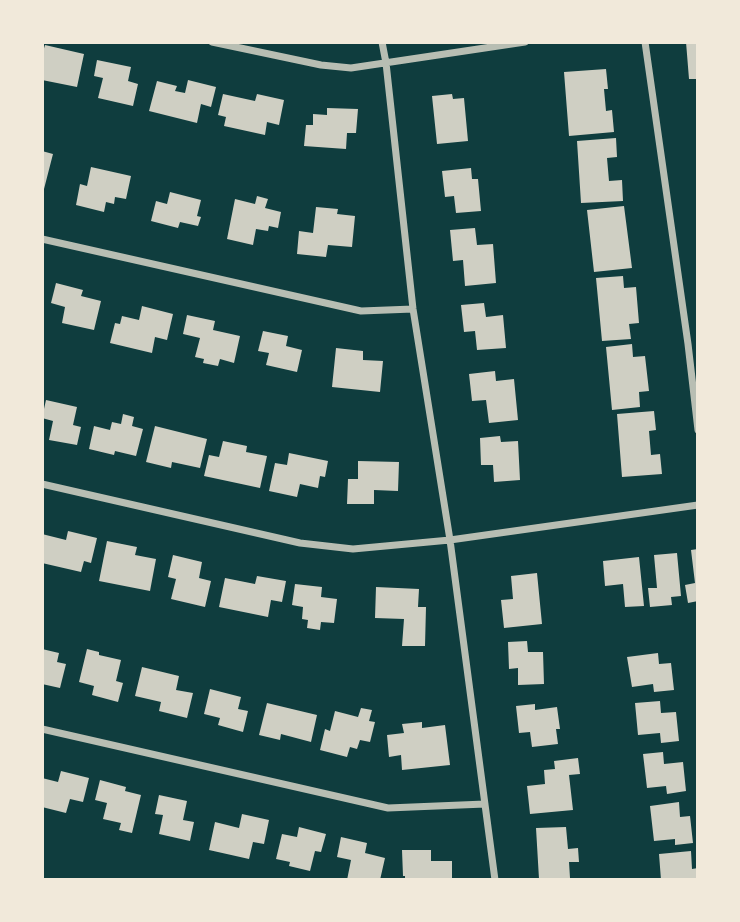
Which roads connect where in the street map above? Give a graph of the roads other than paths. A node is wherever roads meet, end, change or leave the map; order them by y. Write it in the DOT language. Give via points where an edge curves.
graph roads {
  1 [pos="212,42"];
  2 [pos="382,42"];
  3 [pos="525,42"];
  4 [pos="645,42"];
  5 [pos="386,63"];
  6 [pos="42,239"];
  7 [pos="413,309"];
  8 [pos="698,430"];
  9 [pos="42,484"];
  10 [pos="698,505"];
  11 [pos="450,540"];
  12 [pos="42,729"];
  13 [pos="485,804"];
  14 [pos="495,880"];
  1 -- 5 [label="street" via="321,65 351,68"];
  2 -- 5 [label="street"];
  3 -- 5 [label="street"];
  4 -- 8 [label="street"];
  5 -- 7 [label="street"];
  6 -- 7 [label="street" via="361,312"];
  7 -- 11 [label="street"];
  9 -- 11 [label="street" via="300,543 353,549"];
  10 -- 11 [label="street"];
  11 -- 13 [label="street"];
  12 -- 13 [label="street" via="388,807"];
  13 -- 14 [label="street"];
}
